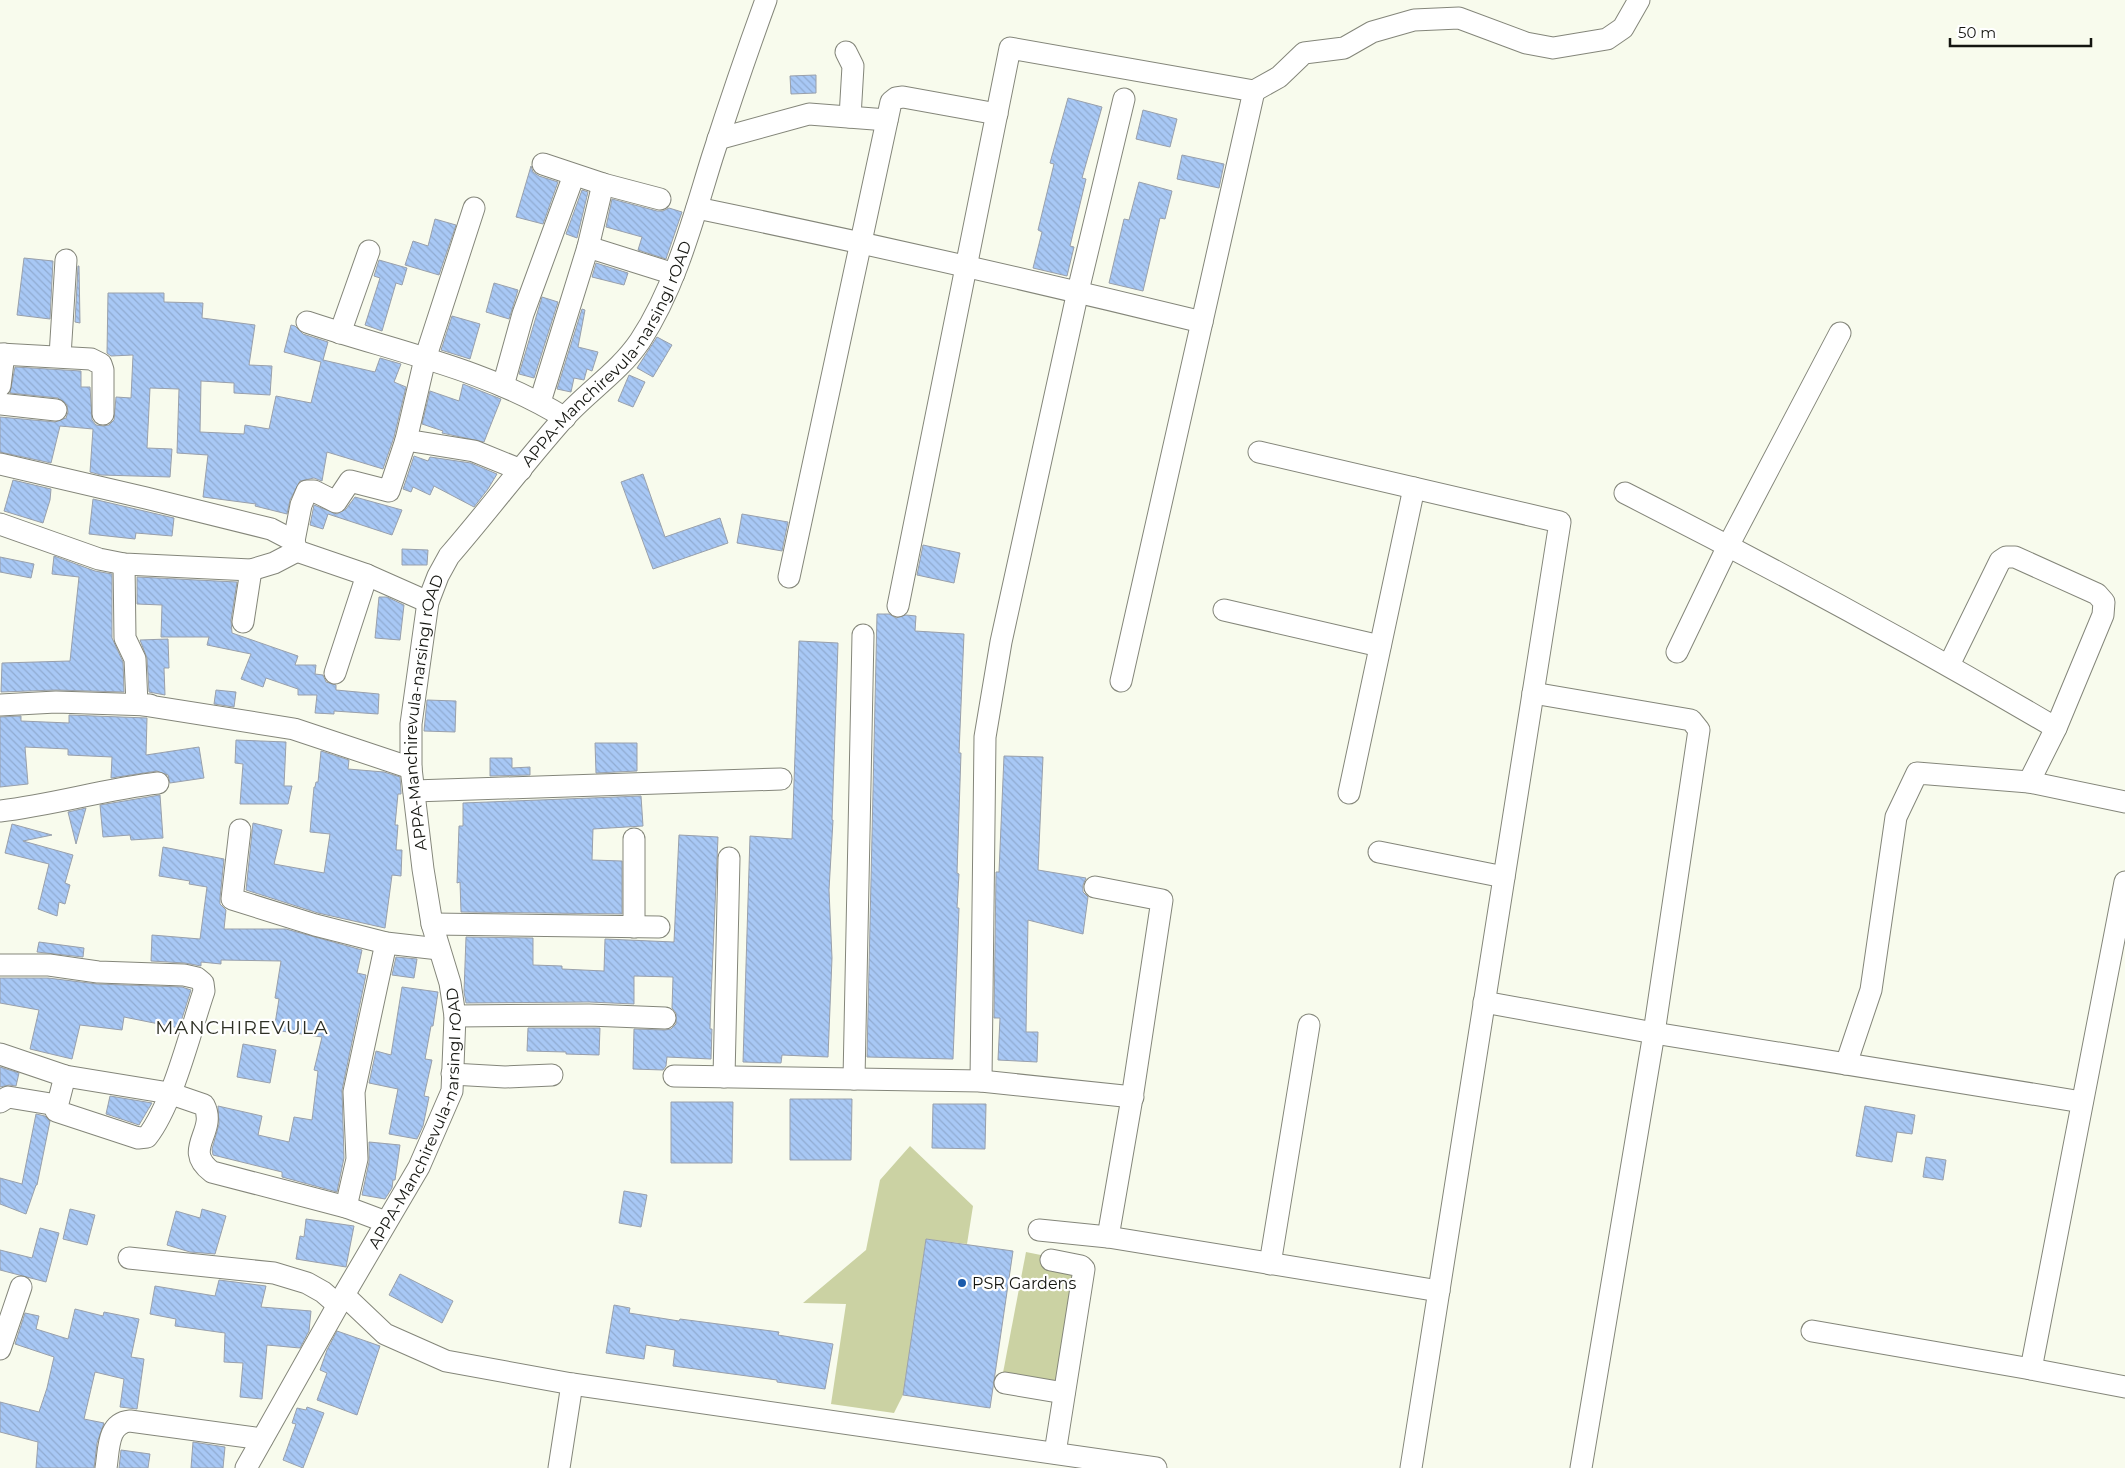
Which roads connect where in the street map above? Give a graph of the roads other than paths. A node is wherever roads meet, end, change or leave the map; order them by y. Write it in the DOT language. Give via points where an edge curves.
graph roads {
  1 [pos="766,0"];
  2 [pos="1639,0"];
  3 [pos="846,52"];
  4 [pos="1254,91"];
  5 [pos="1124,99"];
  6 [pos="997,114"];
  7 [pos="850,117"];
  8 [pos="887,120"];
  9 [pos="718,140"];
  10 [pos="543,164"];
  11 [pos="574,175"];
  12 [pos="603,184"];
  13 [pos="660,199"];
  14 [pos="474,208"];
  15 [pos="697,208"];
  16 [pos="860,242"];
  17 [pos="588,247"];
  18 [pos="369,251"];
  19 [pos="66,260"];
  20 [pos="966,266"];
  21 [pos="674,274"];
  22 [pos="1078,291"];
  23 [pos="307,322"];
  24 [pos="1202,322"];
  25 [pos="340,333"];
  26 [pos="1840,333"];
  27 [pos="2,354"];
  28 [pos="60,356"];
  29 [pos="425,358"];
  30 [pos="0,386"];
  31 [pos="503,386"];
  32 [pos="540,402"];
  33 [pos="0,404"];
  34 [pos="56,410"];
  35 [pos="102,414"];
  36 [pos="564,418"];
  37 [pos="406,440"];
  38 [pos="1259,452"];
  39 [pos="0,464"];
  40 [pos="521,470"];
  41 [pos="1414,488"];
  42 [pos="1625,492"];
  43 [pos="0,524"];
  44 [pos="295,546"];
  45 [pos="1728,546"];
  46 [pos="124,564"];
  47 [pos="251,570"];
  48 [pos="367,575"];
  49 [pos="789,577"];
  50 [pos="428,602"];
  51 [pos="898,606"];
  52 [pos="1224,610"];
  53 [pos="243,622"];
  54 [pos="863,635"];
  55 [pos="1380,646"];
  56 [pos="1677,652"];
  57 [pos="1949,665"];
  58 [pos="335,673"];
  59 [pos="1121,681"];
  60 [pos="1533,693"];
  61 [pos="137,704"];
  62 [pos="0,705"];
  63 [pos="188,705"];
  64 [pos="2056,728"];
  65 [pos="411,768"];
  66 [pos="781,779"];
  67 [pos="2029,782"];
  68 [pos="158,783"];
  69 [pos="414,791"];
  70 [pos="1349,793"];
  71 [pos="2125,802"];
  72 [pos="0,811"];
  73 [pos="240,830"];
  74 [pos="634,839"];
  75 [pos="1379,852"];
  76 [pos="729,858"];
  77 [pos="1504,877"];
  78 [pos="2125,882"];
  79 [pos="1095,887"];
  80 [pos="432,924"];
  81 [pos="634,927"];
  82 [pos="658,927"];
  83 [pos="386,943"];
  84 [pos="439,950"];
  85 [pos="0,965"];
  86 [pos="1484,1002"];
  87 [pos="455,1016"];
  88 [pos="665,1018"];
  89 [pos="1308,1025"];
  90 [pos="1654,1033"];
  91 [pos="0,1054"];
  92 [pos="1846,1064"];
  93 [pos="452,1074"];
  94 [pos="552,1075"];
  95 [pos="65,1076"];
  96 [pos="674,1076"];
  97 [pos="724,1077"];
  98 [pos="854,1079"];
  99 [pos="981,1081"];
  100 [pos="170,1093"];
  101 [pos="1133,1097"];
  102 [pos="0,1102"];
  103 [pos="2082,1102"];
  104 [pos="57,1106"];
  105 [pos="346,1206"];
  106 [pos="386,1222"];
  107 [pos="1040,1230"];
  108 [pos="1108,1237"];
  109 [pos="129,1258"];
  110 [pos="1051,1260"];
  111 [pos="1270,1264"];
  112 [pos="21,1287"];
  113 [pos="1439,1291"];
  114 [pos="341,1300"];
  115 [pos="1812,1331"];
  116 [pos="0,1349"];
  117 [pos="2031,1369"];
  118 [pos="1005,1383"];
  119 [pos="572,1384"];
  120 [pos="2125,1387"];
  121 [pos="1064,1393"];
  122 [pos="262,1439"];
  123 [pos="1055,1453"];
  124 [pos="1080,1462"];
  125 [pos="106,1468"];
  126 [pos="246,1468"];
  127 [pos="559,1468"];
  128 [pos="1156,1468"];
  129 [pos="1411,1468"];
  130 [pos="1581,1468"];
  1 -- 9 [label="street, APPA-Manchirevula-narsingI rOAD" via="734,85"];
  2 -- 4 [label="street" via="1624,28 1608,39 1553,48 1526,43 1459,18 1414,20 1372,32 1344,48 1304,53 1279,77"];
  3 -- 7 [label="street" via="853,66"];
  4 -- 6 [label="street" via="1010,48"];
  4 -- 24 [label="street"];
  5 -- 22 [label="street"];
  6 -- 8 [label="street" via="903,97 891,102"];
  6 -- 20 [label="street"];
  7 -- 8 [label="street"];
  7 -- 9 [label="street" via="809,114"];
  8 -- 16 [label="street"];
  9 -- 15 [label="street, APPA-Manchirevula-narsingI rOAD"];
  10 -- 11 [label="street"];
  11 -- 12 [label="street"];
  11 -- 31 [label="street" via="523,314"];
  12 -- 13 [label="street"];
  12 -- 17 [label="street"];
  14 -- 29 [label="street"];
  15 -- 16 [label="street"];
  15 -- 21 [label="street, APPA-Manchirevula-narsingI rOAD"];
  16 -- 20 [label="street"];
  16 -- 49 [label="street"];
  17 -- 21 [label="street"];
  17 -- 32 [label="street"];
  18 -- 25 [label="street"];
  19 -- 28 [label="street"];
  20 -- 22 [label="street"];
  20 -- 51 [label="street"];
  21 -- 36 [label="street, APPA-Manchirevula-narsingI rOAD" via="640,341 622,364"];
  22 -- 24 [label="street"];
  22 -- 99 [label="street" via="1001,642 985,737"];
  23 -- 25 [label="street"];
  24 -- 59 [label="street"];
  25 -- 29 [label="street"];
  26 -- 45 [label="street"];
  27 -- 28 [label="street"];
  27 -- 30 [label="street"];
  28 -- 35 [label="street" via="91,358 101,364 104,370"];
  29 -- 31 [label="street"];
  29 -- 37 [label="street"];
  31 -- 32 [label="street"];
  32 -- 36 [label="street"];
  33 -- 34 [label="street"];
  36 -- 40 [label="street, APPA-Manchirevula-narsingI rOAD"];
  37 -- 40 [label="street" via="474,451"];
  37 -- 44 [label="street" via="388,491 350,481 336,502 308,491 301,505"];
  38 -- 41 [label="street"];
  39 -- 44 [label="street" via="271,529"];
  40 -- 50 [label="street, APPA-Manchirevula-narsingI rOAD" via="449,556"];
  41 -- 55 [label="street"];
  41 -- 60 [label="street" via="1560,522"];
  42 -- 45 [label="street"];
  43 -- 46 [label="street" via="99,559"];
  44 -- 47 [label="street" via="274,563"];
  44 -- 48 [label="street"];
  45 -- 56 [label="street"];
  45 -- 57 [label="street"];
  46 -- 47 [label="street"];
  46 -- 61 [label="street" via="126,638 135,659"];
  47 -- 53 [label="street"];
  48 -- 50 [label="street"];
  48 -- 58 [label="street"];
  50 -- 65 [label="street, APPA-Manchirevula-narsingI rOAD" via="411,724"];
  52 -- 55 [label="street"];
  54 -- 98 [label="street"];
  55 -- 70 [label="street"];
  57 -- 64 [label="street"];
  57 -- 64 [label="street" via="2000,561 2006,556 2015,557 2097,594 2104,602 2103,615"];
  60 -- 77 [label="street"];
  60 -- 90 [label="street" via="1691,720 1699,730"];
  61 -- 62 [label="street" via="56,702"];
  61 -- 63 [label="street"];
  61 -- 65 [label="street" via="294,729"];
  64 -- 67 [label="street"];
  65 -- 69 [label="street, APPA-Manchirevula-narsingI rOAD"];
  66 -- 69 [label="street"];
  67 -- 71 [label="street"];
  67 -- 92 [label="street" via="1917,773 1896,817 1871,990"];
  68 -- 72 [label="street"];
  69 -- 80 [label="street, APPA-Manchirevula-narsingI rOAD"];
  73 -- 83 [label="street" via="232,899"];
  74 -- 81 [label="street"];
  75 -- 77 [label="street"];
  76 -- 97 [label="street"];
  77 -- 86 [label="street"];
  78 -- 103 [label="street"];
  79 -- 101 [label="street" via="1162,900"];
  80 -- 81 [label="street"];
  80 -- 84 [label="street, APPA-Manchirevula-narsingI rOAD"];
  81 -- 82 [label="street"];
  83 -- 84 [label="street"];
  83 -- 105 [label="street" via="354,1092 358,1159"];
  84 -- 87 [label="street, APPA-Manchirevula-narsingI rOAD" via="450,983"];
  85 -- 100 [label="street" via="49,965 98,972 197,978 203,983 204,991"];
  86 -- 90 [label="street"];
  86 -- 113 [label="street"];
  87 -- 88 [label="street"];
  87 -- 93 [label="street, APPA-Manchirevula-narsingI rOAD"];
  89 -- 111 [label="street"];
  90 -- 92 [label="street"];
  90 -- 130 [label="street"];
  91 -- 95 [label="street"];
  92 -- 103 [label="street"];
  93 -- 94 [label="street"];
  93 -- 106 [label="street, APPA-Manchirevula-narsingI rOAD" via="452,1091 419,1167"];
  95 -- 100 [label="street"];
  95 -- 104 [label="street"];
  96 -- 97 [label="street"];
  97 -- 98 [label="street"];
  98 -- 99 [label="street"];
  99 -- 101 [label="street"];
  100 -- 104 [label="street" via="152,1130 142,1138 56,1111"];
  100 -- 105 [label="street" via="204,1104 208,1112 207,1122 198,1156 212,1172"];
  101 -- 108 [label="street"];
  102 -- 104 [label="street" via="8,1097"];
  103 -- 117 [label="street"];
  105 -- 106 [label="street"];
  106 -- 114 [label="street, APPA-Manchirevula-narsingI rOAD"];
  107 -- 108 [label="street"];
  108 -- 111 [label="street"];
  109 -- 114 [label="street" via="274,1273 307,1283"];
  110 -- 121 [label="street" via="1084,1269"];
  111 -- 113 [label="street"];
  112 -- 116 [label="street"];
  113 -- 129 [label="street"];
  114 -- 119 [label="street" via="385,1334 446,1361"];
  114 -- 122 [label="street, APPA-Manchirevula-narsingI rOAD"];
  115 -- 117 [label="street"];
  117 -- 120 [label="street"];
  118 -- 121 [label="street"];
  119 -- 123 [label="street"];
  119 -- 127 [label="street"];
  121 -- 123 [label="street"];
  122 -- 125 [label="street" via="122,1422 112,1430"];
  122 -- 126 [label="street, APPA-Manchirevula-narsingI rOAD"];
  123 -- 124 [label="street"];
  124 -- 128 [label="street"];
}
